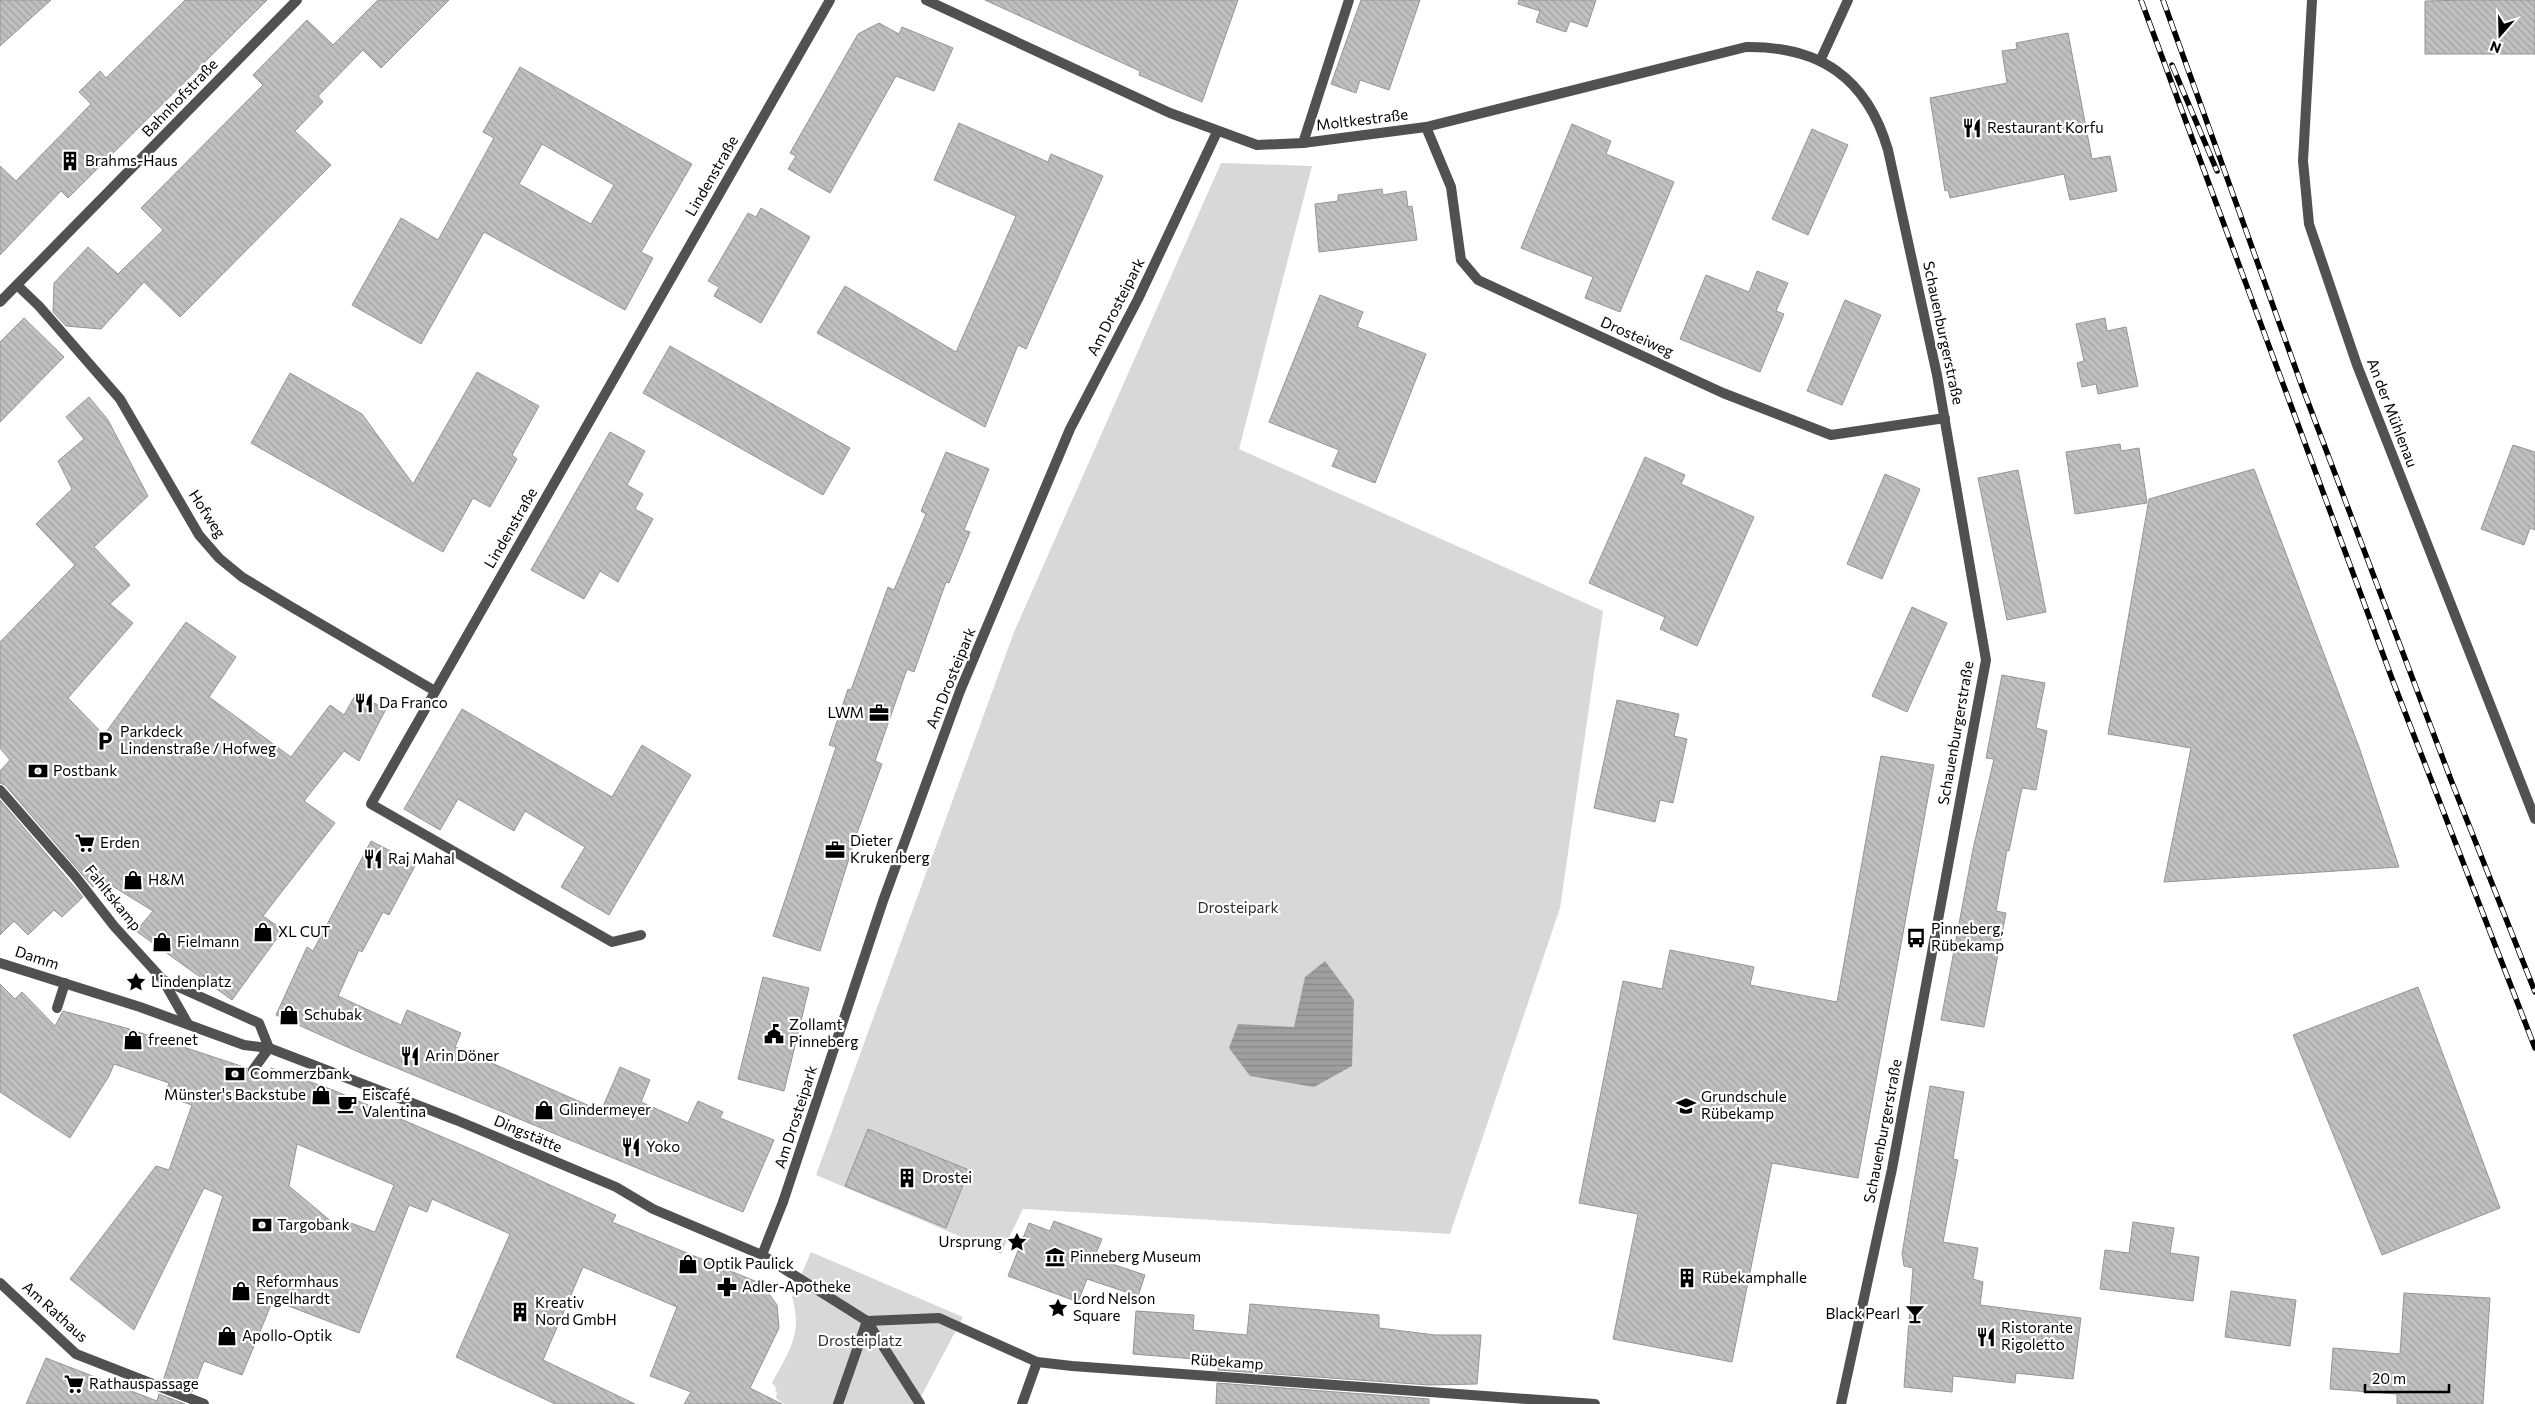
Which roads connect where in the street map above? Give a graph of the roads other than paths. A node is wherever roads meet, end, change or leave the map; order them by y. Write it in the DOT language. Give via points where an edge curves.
graph roads {
  1 [pos="296,0"];
  2 [pos="830,0"];
  3 [pos="926,0"];
  4 [pos="1349,0"];
  5 [pos="1848,0"];
  6 [pos="2312,0"];
  7 [pos="1820,61"];
  8 [pos="1426,127"];
  9 [pos="1217,132"];
  10 [pos="1303,142"];
  11 [pos="17,285"];
  12 [pos="0,302"];
  13 [pos="1945,418"];
  14 [pos="434,690"];
  15 [pos="0,790"];
  16 [pos="2535,819"];
  17 [pos="641,935"];
  18 [pos="0,962"];
  19 [pos="163,980"];
  20 [pos="65,983"];
  21 [pos="57,1008"];
  22 [pos="188,1024"];
  23 [pos="269,1048"];
  24 [pos="253,1070"];
  25 [pos="762,1255"];
  26 [pos="0,1283"];
  27 [pos="867,1321"];
  28 [pos="1037,1362"];
  29 [pos="204,1404"];
  30 [pos="838,1404"];
  31 [pos="920,1404"];
  32 [pos="1022,1404"];
  33 [pos="1595,1404"];
  34 [pos="1841,1404"];
  1 -- 11 [label="street, Bahnhofstraße"];
  2 -- 14 [label="street, Lindenstraße"];
  3 -- 9 [label="street, Moltkestraße"];
  4 -- 10 [label="street"];
  5 -- 7 [label="street"];
  6 -- 16 [label="street, An der Mühlenau" via="2304,160 2309,224 2357,365"];
  7 -- 8 [label="street, Moltkestraße" via="1778,48 1746,47"];
  7 -- 13 [label="street, Schauenburgerstraße" via="1835,69 1858,90 1882,129"];
  8 -- 10 [label="street, Moltkestraße"];
  8 -- 13 [label="street, Drosteiweg" via="1451,187 1461,260 1478,280 1724,393 1831,434"];
  9 -- 10 [label="street, Moltkestraße" via="1257,145"];
  9 -- 25 [label="street, Am Drosteipark" via="1138,300 1070,429 960,691 883,901 783,1202"];
  11 -- 12 [label="street, Bahnhofstraße"];
  11 -- 14 [label="street, Hofweg" via="120,399 199,535 219,558 242,577"];
  13 -- 34 [label="street, Schauenburgerstraße" via="1986,660 1892,1169"];
  14 -- 17 [label="street, Lindenstraße" via="371,804 612,942"];
  15 -- 19 [label="street, Fahltskamp"];
  18 -- 20 [label="street, Damm"];
  19 -- 22 [label="street, Fahltskamp"];
  19 -- 23 [label="street, Fahltskamp" via="259,1023"];
  20 -- 21 [label="street"];
  20 -- 22 [label="street, Dingstätte"];
  22 -- 23 [label="street, Dingstätte" via="244,1045"];
  23 -- 24 [label="street"];
  23 -- 25 [label="street, Dingstätte" via="456,1120 616,1187 653,1209"];
  25 -- 27 [label="street, Dingstätte"];
  26 -- 29 [label="street, Am Rathaus" via="76,1354"];
  27 -- 28 [label="street, Rübekamp" via="940,1318"];
  27 -- 30 [label="street"];
  27 -- 31 [label="street, Dingstätte"];
  28 -- 32 [label="street"];
  28 -- 33 [label="street, Rübekamp"];
}
